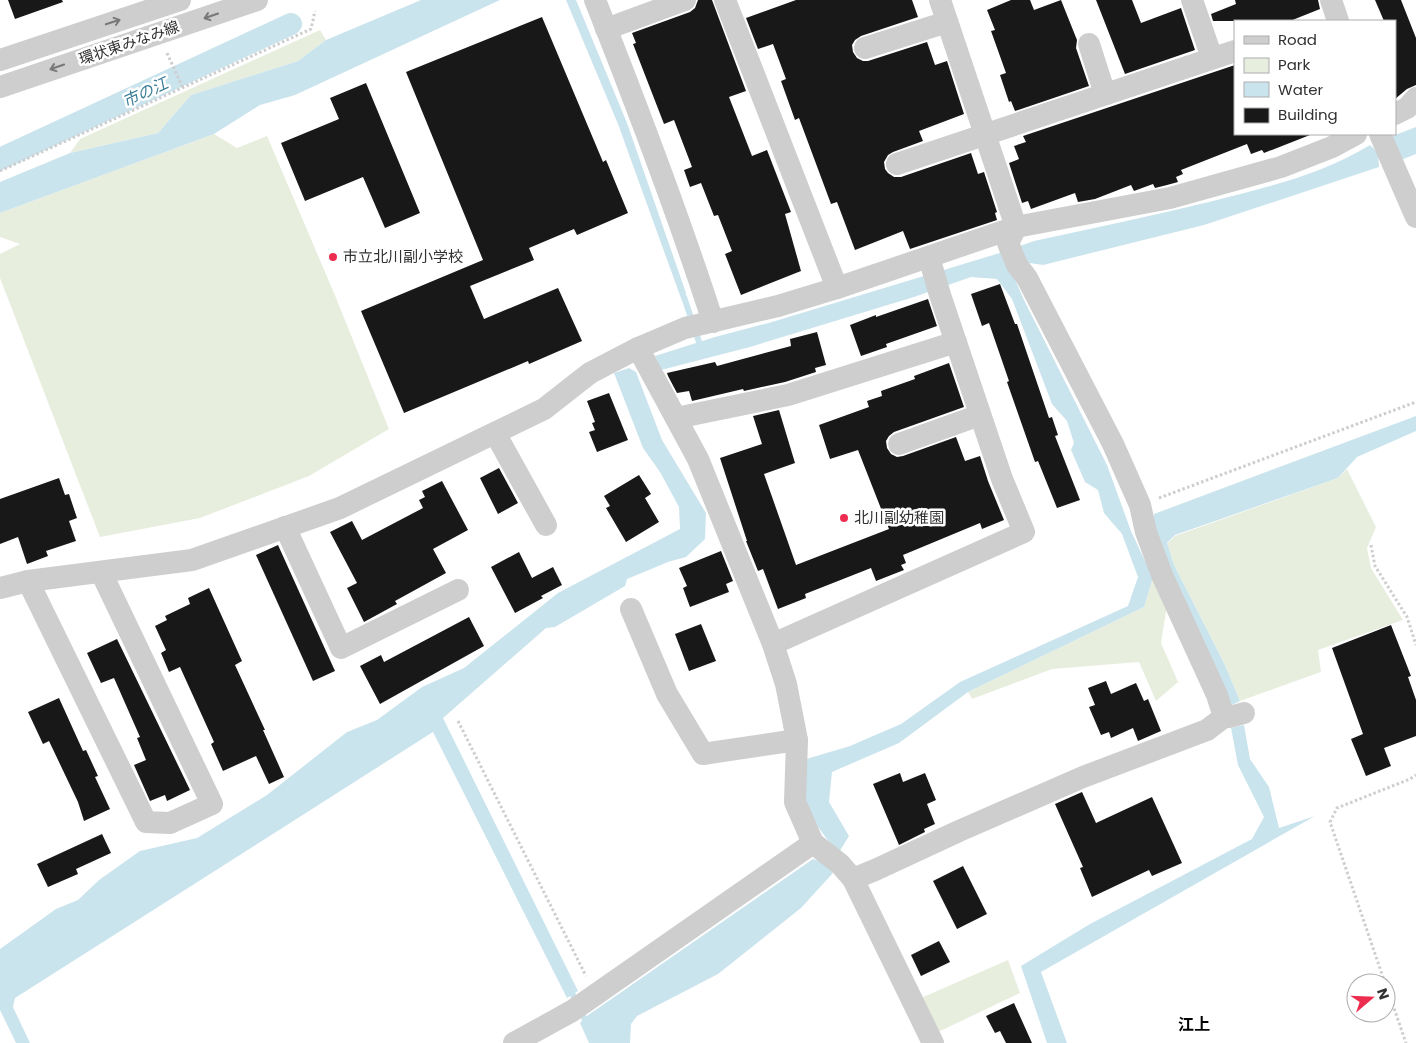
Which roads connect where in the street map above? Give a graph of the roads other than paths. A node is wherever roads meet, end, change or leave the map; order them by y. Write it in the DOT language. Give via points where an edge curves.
graph roads {
  1 [pos="180,0"];
  2 [pos="257,0"];
  3 [pos="595,0"];
  4 [pos="685,0"];
  5 [pos="725,0"];
  6 [pos="940,0"];
  7 [pos="1192,0"];
  8 [pos="141,6"];
  9 [pos="947,22"];
  10 [pos="606,30"];
  11 [pos="1089,44"];
  12 [pos="866,48"];
  13 [pos="1234,51"];
  14 [pos="1212,58"];
  15 [pos="0,60"];
  16 [pos="0,87"];
  17 [pos="1105,94"];
  18 [pos="1416,98"];
  19 [pos="1396,113"];
  20 [pos="984,134"];
  21 [pos="1354,135"];
  22 [pos="1381,136"];
  23 [pos="897,164"];
  24 [pos="1416,217"];
  25 [pos="1012,235"];
  26 [pos="930,262"];
  27 [pos="837,288"];
  28 [pos="701,324"];
  29 [pos="956,342"];
  30 [pos="645,361"];
  31 [pos="980,415"];
  32 [pos="676,418"];
  33 [pos="495,433"];
  34 [pos="899,444"];
  35 [pos="546,525"];
  36 [pos="285,527"];
  37 [pos="100,572"];
  38 [pos="28,581"];
  39 [pos="0,588"];
  40 [pos="458,590"];
  41 [pos="631,608"];
  42 [pos="773,644"];
  43 [pos="797,740"];
  44 [pos="833,860"];
  45 [pos="514,1043"];
  46 [pos="933,1043"];
  1 -- 8 [label="street, 環状東みなみ線"];
  2 -- 16 [label="street, 環状東みなみ線, one-way"];
  3 -- 10 [label="street"];
  4 -- 10 [label="street"];
  5 -- 27 [label="street"];
  6 -- 9 [label="street"];
  7 -- 14 [label="street"];
  15 -- 8 [label="street, 環状東みなみ線, one-way"];
  9 -- 12 [label="street"];
  9 -- 20 [label="street"];
  10 -- 28 [label="street" via="694,262"];
  11 -- 17 [label="street"];
  13 -- 14 [label="street"];
  14 -- 17 [label="street"];
  17 -- 20 [label="street"];
  18 -- 19 [label="street"];
  20 -- 23 [label="street"];
  20 -- 25 [label="street"];
  21 -- 25 [label="street" via="1281,167 1170,198"];
  22 -- 24 [label="street"];
  25 -- 26 [label="street"];
  25 -- 44 [label="street" via="1017,265 1113,444 1140,505 1162,575 1217,695 1233,716 1207,730 1084,776 875,870"];
  26 -- 27 [label="street"];
  26 -- 29 [label="street"];
  27 -- 28 [label="street"];
  28 -- 30 [label="street"];
  29 -- 31 [label="street"];
  29 -- 32 [label="street" via="788,395"];
  30 -- 32 [label="street"];
  30 -- 33 [label="street" via="590,373 544,409"];
  31 -- 34 [label="street"];
  31 -- 42 [label="street" via="1024,532"];
  32 -- 42 [label="street" via="698,459"];
  33 -- 35 [label="street"];
  33 -- 36 [label="street" via="340,508"];
  36 -- 37 [label="street" via="192,560"];
  36 -- 40 [label="street" via="341,648"];
  37 -- 38 [label="street"];
  37 -- 38 [label="street" via="212,804 170,823 146,822"];
  38 -- 39 [label="street"];
  41 -- 43 [label="street" via="667,694 703,754"];
  42 -- 43 [label="street" via="786,684"];
  43 -- 44 [label="street" via="795,802"];
  44 -- 45 [label="street"];
  44 -- 46 [label="street"];
}
